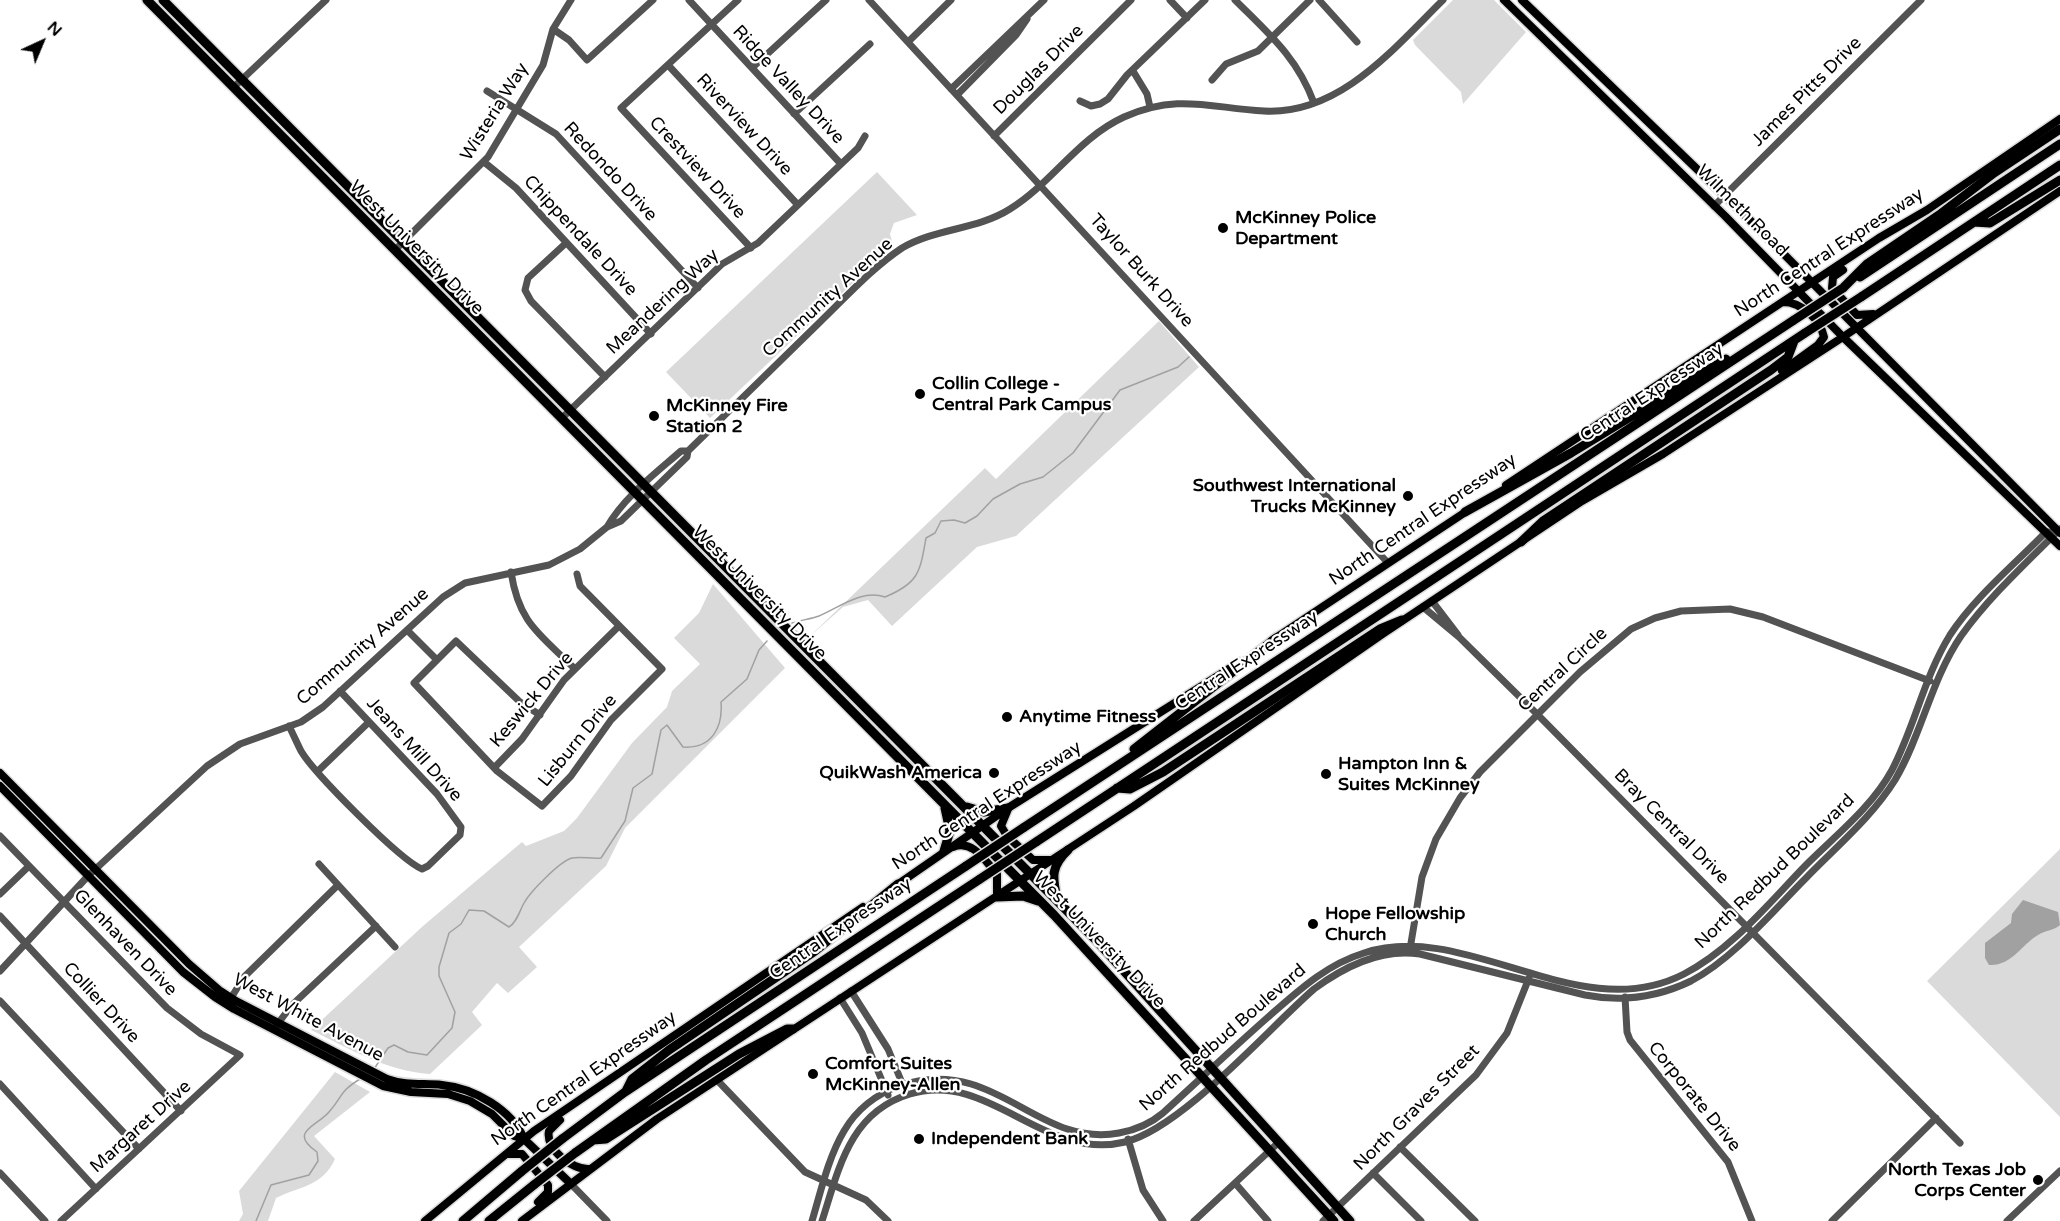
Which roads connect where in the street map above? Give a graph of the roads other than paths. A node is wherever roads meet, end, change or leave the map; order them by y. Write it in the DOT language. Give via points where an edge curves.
graph roads {
  1 [pos="147,0"];
  2 [pos="163,0"];
  3 [pos="326,0"];
  4 [pos="571,0"];
  5 [pos="653,0"];
  6 [pos="690,0"];
  7 [pos="738,0"];
  8 [pos="826,0"];
  9 [pos="869,0"];
  10 [pos="951,0"];
  11 [pos="1044,0"];
  12 [pos="1131,0"];
  13 [pos="1170,0"];
  14 [pos="1205,0"];
  15 [pos="1234,0"];
  16 [pos="1310,0"];
  17 [pos="1319,0"];
  18 [pos="1443,0"];
  19 [pos="1504,0"];
  20 [pos="1522,0"];
  21 [pos="1921,0"];
  22 [pos="1187,18"];
  23 [pos="712,24"];
  24 [pos="553,29"];
  25 [pos="1273,38"];
  26 [pos="908,42"];
  27 [pos="1357,42"];
  28 [pos="870,44"];
  29 [pos="1586,63"];
  30 [pos="668,65"];
  31 [pos="752,68"];
  32 [pos="1133,71"];
  33 [pos="1576,73"];
  34 [pos="1212,80"];
  35 [pos="238,83"];
  36 [pos="488,91"];
  37 [pos="954,92"];
  38 [pos="1080,101"];
  39 [pos="1314,103"];
  40 [pos="1150,107"];
  41 [pos="517,109"];
  42 [pos="794,114"];
  43 [pos="2060,119"];
  44 [pos="2060,129"];
  45 [pos="865,136"];
  46 [pos="994,136"];
  47 [pos="2060,144"];
  48 [pos="484,162"];
  49 [pos="841,164"];
  50 [pos="2060,165"];
  51 [pos="2060,180"];
  52 [pos="1041,184"];
  53 [pos="2060,191"];
  54 [pos="1723,196"];
  55 [pos="798,205"];
  56 [pos="1714,206"];
  57 [pos="1974,222"];
  58 [pos="1879,238"];
  59 [pos="403,242"];
  60 [pos="566,243"];
  61 [pos="751,249"];
  62 [pos="395,250"];
  63 [pos="1813,283"];
  64 [pos="698,288"];
  65 [pos="1844,288"];
  66 [pos="1800,292"];
  67 [pos="1782,303"];
  68 [pos="1876,314"];
  69 [pos="1856,329"];
  70 [pos="651,334"];
  71 [pos="1843,337"];
  72 [pos="1794,341"];
  73 [pos="1751,348"];
  74 [pos="1868,361"];
  75 [pos="605,377"];
  76 [pos="1764,387"];
  77 [pos="1920,392"];
  78 [pos="570,410"];
  79 [pos="562,418"];
  80 [pos="1982,453"];
  81 [pos="1973,462"];
  82 [pos="647,488"];
  83 [pos="640,496"];
  84 [pos="1465,512"];
  85 [pos="2055,532"];
  86 [pos="1521,542"];
  87 [pos="2060,546"];
  88 [pos="1388,563"];
  89 [pos="511,572"];
  90 [pos="577,574"];
  91 [pos="1432,601"];
  92 [pos="1424,607"];
  93 [pos="1402,620"];
  94 [pos="619,626"];
  95 [pos="407,630"];
  96 [pos="1459,637"];
  97 [pos="1276,638"];
  98 [pos="437,660"];
  99 [pos="575,669"];
  100 [pos="1927,680"];
  101 [pos="1936,683"];
  102 [pos="340,691"];
  103 [pos="1537,714"];
  104 [pos="540,715"];
  105 [pos="369,722"];
  106 [pos="289,726"];
  107 [pos="902,744"];
  108 [pos="894,753"];
  109 [pos="494,768"];
  110 [pos="318,771"];
  111 [pos="0,772"];
  112 [pos="1887,784"];
  113 [pos="0,786"];
  114 [pos="1117,788"];
  115 [pos="1078,792"];
  116 [pos="961,805"];
  117 [pos="944,806"];
  118 [pos="1008,808"];
  119 [pos="982,826"];
  120 [pos="972,832"];
  121 [pos="0,836"];
  122 [pos="1068,850"];
  123 [pos="944,851"];
  124 [pos="1056,858"];
  125 [pos="1812,859"];
  126 [pos="319,864"];
  127 [pos="29,866"];
  128 [pos="1818,866"];
  129 [pos="91,873"];
  130 [pos="1031,875"];
  131 [pos="1020,882"];
  132 [pos="897,884"];
  133 [pos="338,885"];
  134 [pos="0,894"];
  135 [pos="996,897"];
  136 [pos="1057,900"];
  137 [pos="64,901"];
  138 [pos="1042,904"];
  139 [pos="0,916"];
  140 [pos="1746,925"];
  141 [pos="376,926"];
  142 [pos="1752,931"];
  143 [pos="24,943"];
  144 [pos="395,947"];
  145 [pos="1410,949"];
  146 [pos="0,971"];
  147 [pos="1531,973"];
  148 [pos="1528,981"];
  149 [pos="1312,985"];
  150 [pos="1625,990"];
  151 [pos="851,991"];
  152 [pos="231,998"];
  153 [pos="840,998"];
  154 [pos="1625,998"];
  155 [pos="0,1001"];
  156 [pos="276,1025"];
  157 [pos="1259,1026"];
  158 [pos="793,1029"];
  159 [pos="888,1049"];
  160 [pos="240,1055"];
  161 [pos="873,1056"];
  162 [pos="1242,1057"];
  163 [pos="357,1068"];
  164 [pos="1212,1068"];
  165 [pos="1203,1076"];
  166 [pos="1220,1077"];
  167 [pos="717,1080"];
  168 [pos="0,1084"];
  169 [pos="903,1084"];
  170 [pos="1211,1084"];
  171 [pos="593,1090"];
  172 [pos="886,1091"];
  173 [pos="625,1092"];
  174 [pos="464,1094"];
  175 [pos="907,1095"];
  176 [pos="891,1101"];
  177 [pos="181,1111"];
  178 [pos="1936,1118"];
  179 [pos="1126,1132"];
  180 [pos="524,1139"];
  181 [pos="591,1141"];
  182 [pos="1128,1141"];
  183 [pos="1279,1142"];
  184 [pos="1960,1143"];
  185 [pos="1401,1147"];
  186 [pos="139,1149"];
  187 [pos="1270,1150"];
  188 [pos="505,1155"];
  189 [pos="589,1169"];
  190 [pos="2060,1171"];
  191 [pos="0,1173"];
  192 [pos="1373,1173"];
  193 [pos="824,1181"];
  194 [pos="1235,1183"];
  195 [pos="570,1184"];
  196 [pos="834,1184"];
  197 [pos="501,1187"];
  198 [pos="96,1189"];
  199 [pos="1337,1207"];
  200 [pos="1329,1219"];
  201 [pos="45,1221"];
  202 [pos="61,1221"];
  203 [pos="425,1221"];
  204 [pos="456,1221"];
  205 [pos="463,1221"];
  206 [pos="489,1221"];
  207 [pos="514,1221"];
  208 [pos="522,1221"];
  209 [pos="607,1221"];
  210 [pos="812,1221"];
  211 [pos="822,1221"];
  212 [pos="888,1221"];
  213 [pos="1163,1221"];
  214 [pos="1194,1221"];
  215 [pos="1268,1221"];
  216 [pos="1350,1221"];
  217 [pos="1420,1221"];
  218 [pos="1474,1221"];
  219 [pos="1752,1221"];
  220 [pos="1832,1221"];
  221 [pos="2007,1221"];
  1 -- 35 [label="highway, West University Drive"];
  2 -- 35 [label="highway, West University Drive"];
  3 -- 35 [label="street"];
  4 -- 24 [label="street, Wisteria Way"];
  5 -- 24 [label="street" via="587,60"];
  6 -- 23 [label="street, Ridge Valley Drive"];
  7 -- 23 [label="street"];
  8 -- 31 [label="street"];
  9 -- 26 [label="street, Taylor Burk Drive"];
  10 -- 26 [label="street"];
  11 -- 37 [label="street" via="1013,27"];
  12 -- 46 [label="street, Douglas Drive"];
  13 -- 22 [label="street"];
  14 -- 22 [label="street"];
  15 -- 25 [label="street"];
  16 -- 25 [label="street"];
  17 -- 27 [label="street"];
  18 -- 39 [label="street, Community Avenue" via="1376,66"];
  19 -- 33 [label="main road, Wilmeth Road"];
  20 -- 29 [label="main road, Wilmeth Road"];
  21 -- 54 [label="street, James Pitts Drive"];
  22 -- 32 [label="street"];
  23 -- 30 [label="street"];
  23 -- 31 [label="street, Ridge Valley Drive"];
  24 -- 41 [label="street, Wisteria Way" via="543,65"];
  25 -- 34 [label="street" via="1258,51 1226,64"];
  25 -- 39 [label="street" via="1295,62"];
  26 -- 37 [label="street, Taylor Burk Drive"];
  28 -- 42 [label="street"];
  29 -- 33 [label="street"];
  29 -- 54 [label="main road, Wilmeth Road"];
  30 -- 55 [label="street, Riverview Drive"];
  30 -- 61 [label="street, Crestview Drive" via="621,108"];
  31 -- 42 [label="street, Ridge Valley Drive"];
  32 -- 38 [label="street" via="1100,104 1090,106"];
  32 -- 40 [label="street"];
  33 -- 56 [label="main road, Wilmeth Road"];
  35 -- 59 [label="highway, West University Drive"];
  35 -- 62 [label="highway, West University Drive"];
  36 -- 41 [label="street, Redondo Drive"];
  37 -- 46 [label="street, Taylor Burk Drive"];
  39 -- 40 [label="street, Community Avenue" via="1266,111 1193,103"];
  40 -- 52 [label="street, Community Avenue" via="1097,132"];
  41 -- 48 [label="street, Wisteria Way"];
  41 -- 64 [label="street, Redondo Drive" via="556,134"];
  42 -- 49 [label="street, Ridge Valley Drive"];
  43 -- 58 [label="main road, North Central Expressway"];
  44 -- 65 [label="highway" via="1867,264"];
  45 -- 49 [label="street, Meandering Way"];
  46 -- 52 [label="street, Taylor Burk Drive"];
  47 -- 65 [label="highway, Central Expressway"];
  48 -- 59 [label="street, Wisteria Way"];
  48 -- 60 [label="street, Chippendale Drive" via="516,188"];
  49 -- 55 [label="street, Meandering Way"];
  50 -- 57 [label="highway, Central Expressway"];
  51 -- 57 [label="highway" via="1990,223"];
  52 -- 82 [label="street, Community Avenue" via="993,219 924,238 887,260 688,451 681,451"];
  52 -- 88 [label="street, Taylor Burk Drive"];
  53 -- 68 [label="main road"];
  54 -- 56 [label="street, James Pitts Drive"];
  54 -- 63 [label="main road, Wilmeth Road"];
  55 -- 61 [label="street, Meandering Way"];
  56 -- 66 [label="main road, Wilmeth Road"];
  57 -- 72 [label="highway, Central Expressway, bridge"];
  58 -- 63 [label="main road, North Central Expressway"];
  58 -- 68 [label="main road" via="1833,277 1831,284 1857,315"];
  59 -- 62 [label="street, Wisteria Way"];
  59 -- 78 [label="highway, West University Drive"];
  60 -- 70 [label="street, Chippendale Drive"];
  60 -- 75 [label="street" via="528,278 525,290 531,301"];
  61 -- 64 [label="street, Meandering Way" via="725,262"];
  62 -- 79 [label="highway, West University Drive"];
  63 -- 66 [label="main road, North Central Expressway"];
  63 -- 69 [label="main road, Wilmeth Road"];
  64 -- 70 [label="street, Meandering Way"];
  65 -- 73 [label="highway, Central Expressway, bridge"];
  66 -- 67 [label="main road, North Central Expressway"];
  66 -- 71 [label="main road, Wilmeth Road"];
  67 -- 76 [label="main road" via="1803,306 1824,337"];
  67 -- 84 [label="main road, North Central Expressway"];
  68 -- 69 [label="main road"];
  69 -- 71 [label="main road"];
  69 -- 77 [label="main road, Wilmeth Road"];
  70 -- 75 [label="street, Meandering Way"];
  71 -- 74 [label="main road, Wilmeth Road"];
  71 -- 76 [label="main road"];
  72 -- 86 [label="highway" via="1788,357 1771,370 1543,520"];
  72 -- 114 [label="highway, Central Expressway"];
  73 -- 84 [label="highway" via="1716,363 1571,453"];
  73 -- 115 [label="highway, Central Expressway"];
  74 -- 77 [label="main road" via="1910,396"];
  74 -- 81 [label="main road, Wilmeth Road"];
  75 -- 78 [label="street, Meandering Way"];
  76 -- 86 [label="main road"];
  77 -- 80 [label="main road, Wilmeth Road"];
  78 -- 79 [label="street, Meandering Way"];
  78 -- 82 [label="highway, West University Drive"];
  79 -- 83 [label="highway, West University Drive"];
  80 -- 81 [label="main road"];
  80 -- 85 [label="main road, Wilmeth Road"];
  81 -- 85 [label="main road, Wilmeth Road"];
  82 -- 83 [label="street, Community Avenue"];
  82 -- 107 [label="highway, West University Drive"];
  83 -- 89 [label="street, Community Avenue" via="621,521 580,549 549,564"];
  83 -- 108 [label="highway, West University Drive"];
  84 -- 88 [label="main road, North Central Expressway"];
  85 -- 87 [label="main road, Wilmeth Road"];
  85 -- 100 [label="street, North Redbud Boulevard" via="1970,610 1950,635"];
  85 -- 101 [label="street, North Redbud Boulevard" via="1977,616 1953,649"];
  86 -- 91 [label="main road"];
  88 -- 97 [label="main road, North Central Expressway"];
  89 -- 95 [label="street, Community Avenue" via="465,582"];
  89 -- 99 [label="street" via="515,599 527,621"];
  90 -- 94 [label="street" via="580,586"];
  91 -- 92 [label="main road"];
  91 -- 96 [label="street, Bray Central Drive"];
  92 -- 93 [label="main road"];
  92 -- 96 [label="street, Bray Central Drive"];
  93 -- 114 [label="highway" via="1380,629 1163,771 1130,789"];
  93 -- 122 [label="main road"];
  94 -- 99 [label="street, Keswick Drive"];
  94 -- 109 [label="street, Lisburn Drive" via="662,669 611,720 571,776 542,806"];
  95 -- 98 [label="street"];
  95 -- 102 [label="street, Community Avenue"];
  96 -- 103 [label="street, Bray Central Drive"];
  97 -- 115 [label="highway"];
  97 -- 118 [label="main road, North Central Expressway"];
  98 -- 104 [label="street" via="456,641 520,702"];
  98 -- 109 [label="street" via="414,683"];
  99 -- 104 [label="street, Keswick Drive"];
  100 -- 101 [label="street, Central Circle"];
  100 -- 103 [label="street, Central Circle" via="1763,617 1720,608 1687,610 1654,618 1623,634"];
  100 -- 112 [label="street, North Redbud Boulevard"];
  101 -- 112 [label="street, North Redbud Boulevard" via="1903,764"];
  102 -- 105 [label="street, Jeans Mill Drive"];
  102 -- 106 [label="street, Community Avenue" via="316,712"];
  103 -- 140 [label="street, Bray Central Drive"];
  103 -- 145 [label="street, Central Circle" via="1480,772 1443,825 1422,877"];
  104 -- 109 [label="street, Keswick Drive"];
  105 -- 110 [label="street"];
  105 -- 110 [label="street, Jeans Mill Drive" via="437,794 462,831 422,869 387,843"];
  106 -- 110 [label="street" via="302,752"];
  106 -- 129 [label="street, Community Avenue" via="254,738 217,759"];
  107 -- 108 [label="highway"];
  107 -- 116 [label="highway, West University Drive"];
  108 -- 117 [label="highway, West University Drive"];
  111 -- 129 [label="main road, West White Avenue"];
  112 -- 125 [label="street, North Redbud Boulevard"];
  112 -- 128 [label="street, North Redbud Boulevard" via="1871,811"];
  113 -- 129 [label="main road, West White Avenue"];
  114 -- 181 [label="highway, Central Expressway, bridge" via="706,1060"];
  115 -- 173 [label="highway, Central Expressway, bridge"];
  116 -- 118 [label="highway" via="984,812"];
  116 -- 119 [label="highway, West University Drive"];
  117 -- 120 [label="highway, West University Drive"];
  117 -- 123 [label="highway" via="950,831"];
  118 -- 119 [label="main road, North Central Expressway"];
  118 -- 124 [label="main road" via="1002,823 1006,836 1033,860"];
  119 -- 120 [label="main road, North Central Expressway"];
  119 -- 130 [label="highway, West University Drive"];
  120 -- 123 [label="main road, North Central Expressway"];
  120 -- 131 [label="highway, West University Drive"];
  121 -- 127 [label="street, Glenhaven Drive"];
  122 -- 124 [label="main road"];
  122 -- 136 [label="highway" via="1053,871"];
  123 -- 132 [label="main road, North Central Expressway"];
  123 -- 135 [label="main road" via="960,845 973,849 998,876"];
  124 -- 130 [label="main road"];
  125 -- 128 [label="street"];
  125 -- 140 [label="street, North Redbud Boulevard"];
  126 -- 133 [label="street"];
  127 -- 134 [label="street"];
  127 -- 137 [label="street, Glenhaven Drive"];
  128 -- 142 [label="street, North Redbud Boulevard"];
  129 -- 137 [label="street, Community Avenue"];
  129 -- 152 [label="main road, West White Avenue"];
  129 -- 156 [label="main road, West White Avenue" via="202,988"];
  130 -- 131 [label="main road"];
  130 -- 136 [label="highway, West University Drive"];
  131 -- 135 [label="main road"];
  131 -- 138 [label="highway, West University Drive"];
  132 -- 171 [label="main road, North Central Expressway"];
  132 -- 173 [label="highway" via="815,951 669,1050 632,1079"];
  133 -- 141 [label="street"];
  133 -- 152 [label="street" via="244,976"];
  135 -- 138 [label="highway" via="1023,896"];
  135 -- 151 [label="main road"];
  136 -- 164 [label="highway, West University Drive"];
  137 -- 143 [label="street, Community Avenue"];
  137 -- 160 [label="street, Glenhaven Drive" via="166,1008 201,1034"];
  138 -- 165 [label="highway, West University Drive"];
  139 -- 143 [label="street, Collier Drive"];
  140 -- 142 [label="street, Bray Central Drive"];
  140 -- 150 [label="street, North Redbud Boulevard" via="1719,951 1686,974 1653,986"];
  141 -- 144 [label="street"];
  141 -- 156 [label="street"];
  142 -- 154 [label="street, North Redbud Boulevard" via="1717,964 1689,982"];
  142 -- 178 [label="street, Bray Central Drive"];
  143 -- 146 [label="street, Community Avenue"];
  143 -- 177 [label="street, Collier Drive"];
  145 -- 147 [label="street, North Redbud Boulevard" via="1446,951"];
  145 -- 148 [label="street, North Redbud Boulevard"];
  145 -- 149 [label="street, North Redbud Boulevard" via="1361,954 1329,968"];
  147 -- 148 [label="street, North Graves Street"];
  147 -- 150 [label="street, North Redbud Boulevard" via="1585,987"];
  148 -- 154 [label="street, North Redbud Boulevard" via="1593,997"];
  148 -- 185 [label="street, North Graves Street" via="1515,1019 1497,1050"];
  149 -- 157 [label="street, North Redbud Boulevard"];
  149 -- 162 [label="street, North Redbud Boulevard"];
  150 -- 154 [label="street, Corporate Drive"];
  151 -- 153 [label="main road"];
  151 -- 159 [label="street"];
  152 -- 156 [label="main road, West White Avenue"];
  153 -- 158 [label="main road"];
  153 -- 161 [label="street"];
  154 -- 219 [label="street, Corporate Drive" via="1630,1040 1728,1162"];
  155 -- 186 [label="street"];
  156 -- 163 [label="main road, West White Avenue"];
  157 -- 162 [label="street" via="1261,1034"];
  157 -- 164 [label="street, North Redbud Boulevard"];
  158 -- 167 [label="main road"];
  158 -- 181 [label="highway" via="739,1054 606,1139"];
  159 -- 161 [label="street"];
  159 -- 169 [label="street"];
  160 -- 177 [label="street, Margaret Drive"];
  161 -- 172 [label="street"];
  162 -- 166 [label="street, North Redbud Boulevard"];
  163 -- 174 [label="main road, West White Avenue" via="402,1083 443,1085"];
  163 -- 174 [label="main road, West White Avenue" via="373,1081 402,1091"];
  164 -- 165 [label="street, North Redbud Boulevard"];
  164 -- 166 [label="highway, West University Drive"];
  165 -- 170 [label="highway, West University Drive"];
  165 -- 179 [label="street, North Redbud Boulevard" via="1155,1120"];
  166 -- 170 [label="street, North Redbud Boulevard"];
  166 -- 183 [label="highway, West University Drive"];
  167 -- 189 [label="main road"];
  167 -- 193 [label="street" via="805,1172"];
  168 -- 198 [label="street"];
  169 -- 172 [label="street, North Redbud Boulevard"];
  169 -- 175 [label="street"];
  169 -- 179 [label="street, North Redbud Boulevard" via="933,1079 965,1083 1072,1133 1100,1136"];
  170 -- 182 [label="street, North Redbud Boulevard" via="1164,1125"];
  170 -- 187 [label="highway, West University Drive"];
  171 -- 180 [label="main road, North Central Expressway"];
  171 -- 189 [label="main road" via="587,1100 553,1125 547,1136 571,1165"];
  172 -- 176 [label="street"];
  172 -- 193 [label="street, North Redbud Boulevard" via="850,1121"];
  173 -- 197 [label="highway, Central Expressway, bridge"];
  174 -- 180 [label="main road, West White Avenue" via="496,1107"];
  175 -- 176 [label="street, North Redbud Boulevard"];
  175 -- 182 [label="street, North Redbud Boulevard" via="931,1090 961,1092 1068,1141 1104,1145"];
  176 -- 196 [label="street, North Redbud Boulevard" via="856,1132 845,1150"];
  177 -- 186 [label="street, Margaret Drive"];
  178 -- 184 [label="street, Bray Central Drive"];
  178 -- 220 [label="street"];
  179 -- 182 [label="street"];
  180 -- 188 [label="main road, North Central Expressway"];
  180 -- 195 [label="main road, West White Avenue"];
  181 -- 206 [label="highway, Central Expressway, bridge"];
  182 -- 213 [label="street" via="1143,1190"];
  183 -- 187 [label="street"];
  183 -- 199 [label="highway, West University Drive"];
  185 -- 192 [label="street, North Graves Street"];
  185 -- 218 [label="street"];
  186 -- 198 [label="street, Margaret Drive"];
  187 -- 194 [label="street"];
  187 -- 200 [label="highway, West University Drive"];
  188 -- 203 [label="main road, North Central Expressway"];
  188 -- 207 [label="main road" via="522,1154 549,1188 545,1196"];
  189 -- 195 [label="main road"];
  190 -- 221 [label="street"];
  191 -- 201 [label="street"];
  192 -- 199 [label="street, North Graves Street"];
  192 -- 217 [label="street"];
  193 -- 196 [label="street"];
  193 -- 210 [label="street, North Redbud Boulevard"];
  194 -- 214 [label="street"];
  194 -- 215 [label="street"];
  195 -- 208 [label="main road"];
  195 -- 209 [label="street"];
  196 -- 211 [label="street, North Redbud Boulevard"];
  196 -- 212 [label="street" via="866,1200"];
  197 -- 204 [label="highway"];
  197 -- 205 [label="highway, Central Expressway"];
  198 -- 202 [label="street, Margaret Drive"];
  199 -- 200 [label="street, North Graves Street"];
  199 -- 216 [label="highway, West University Drive"];
}
